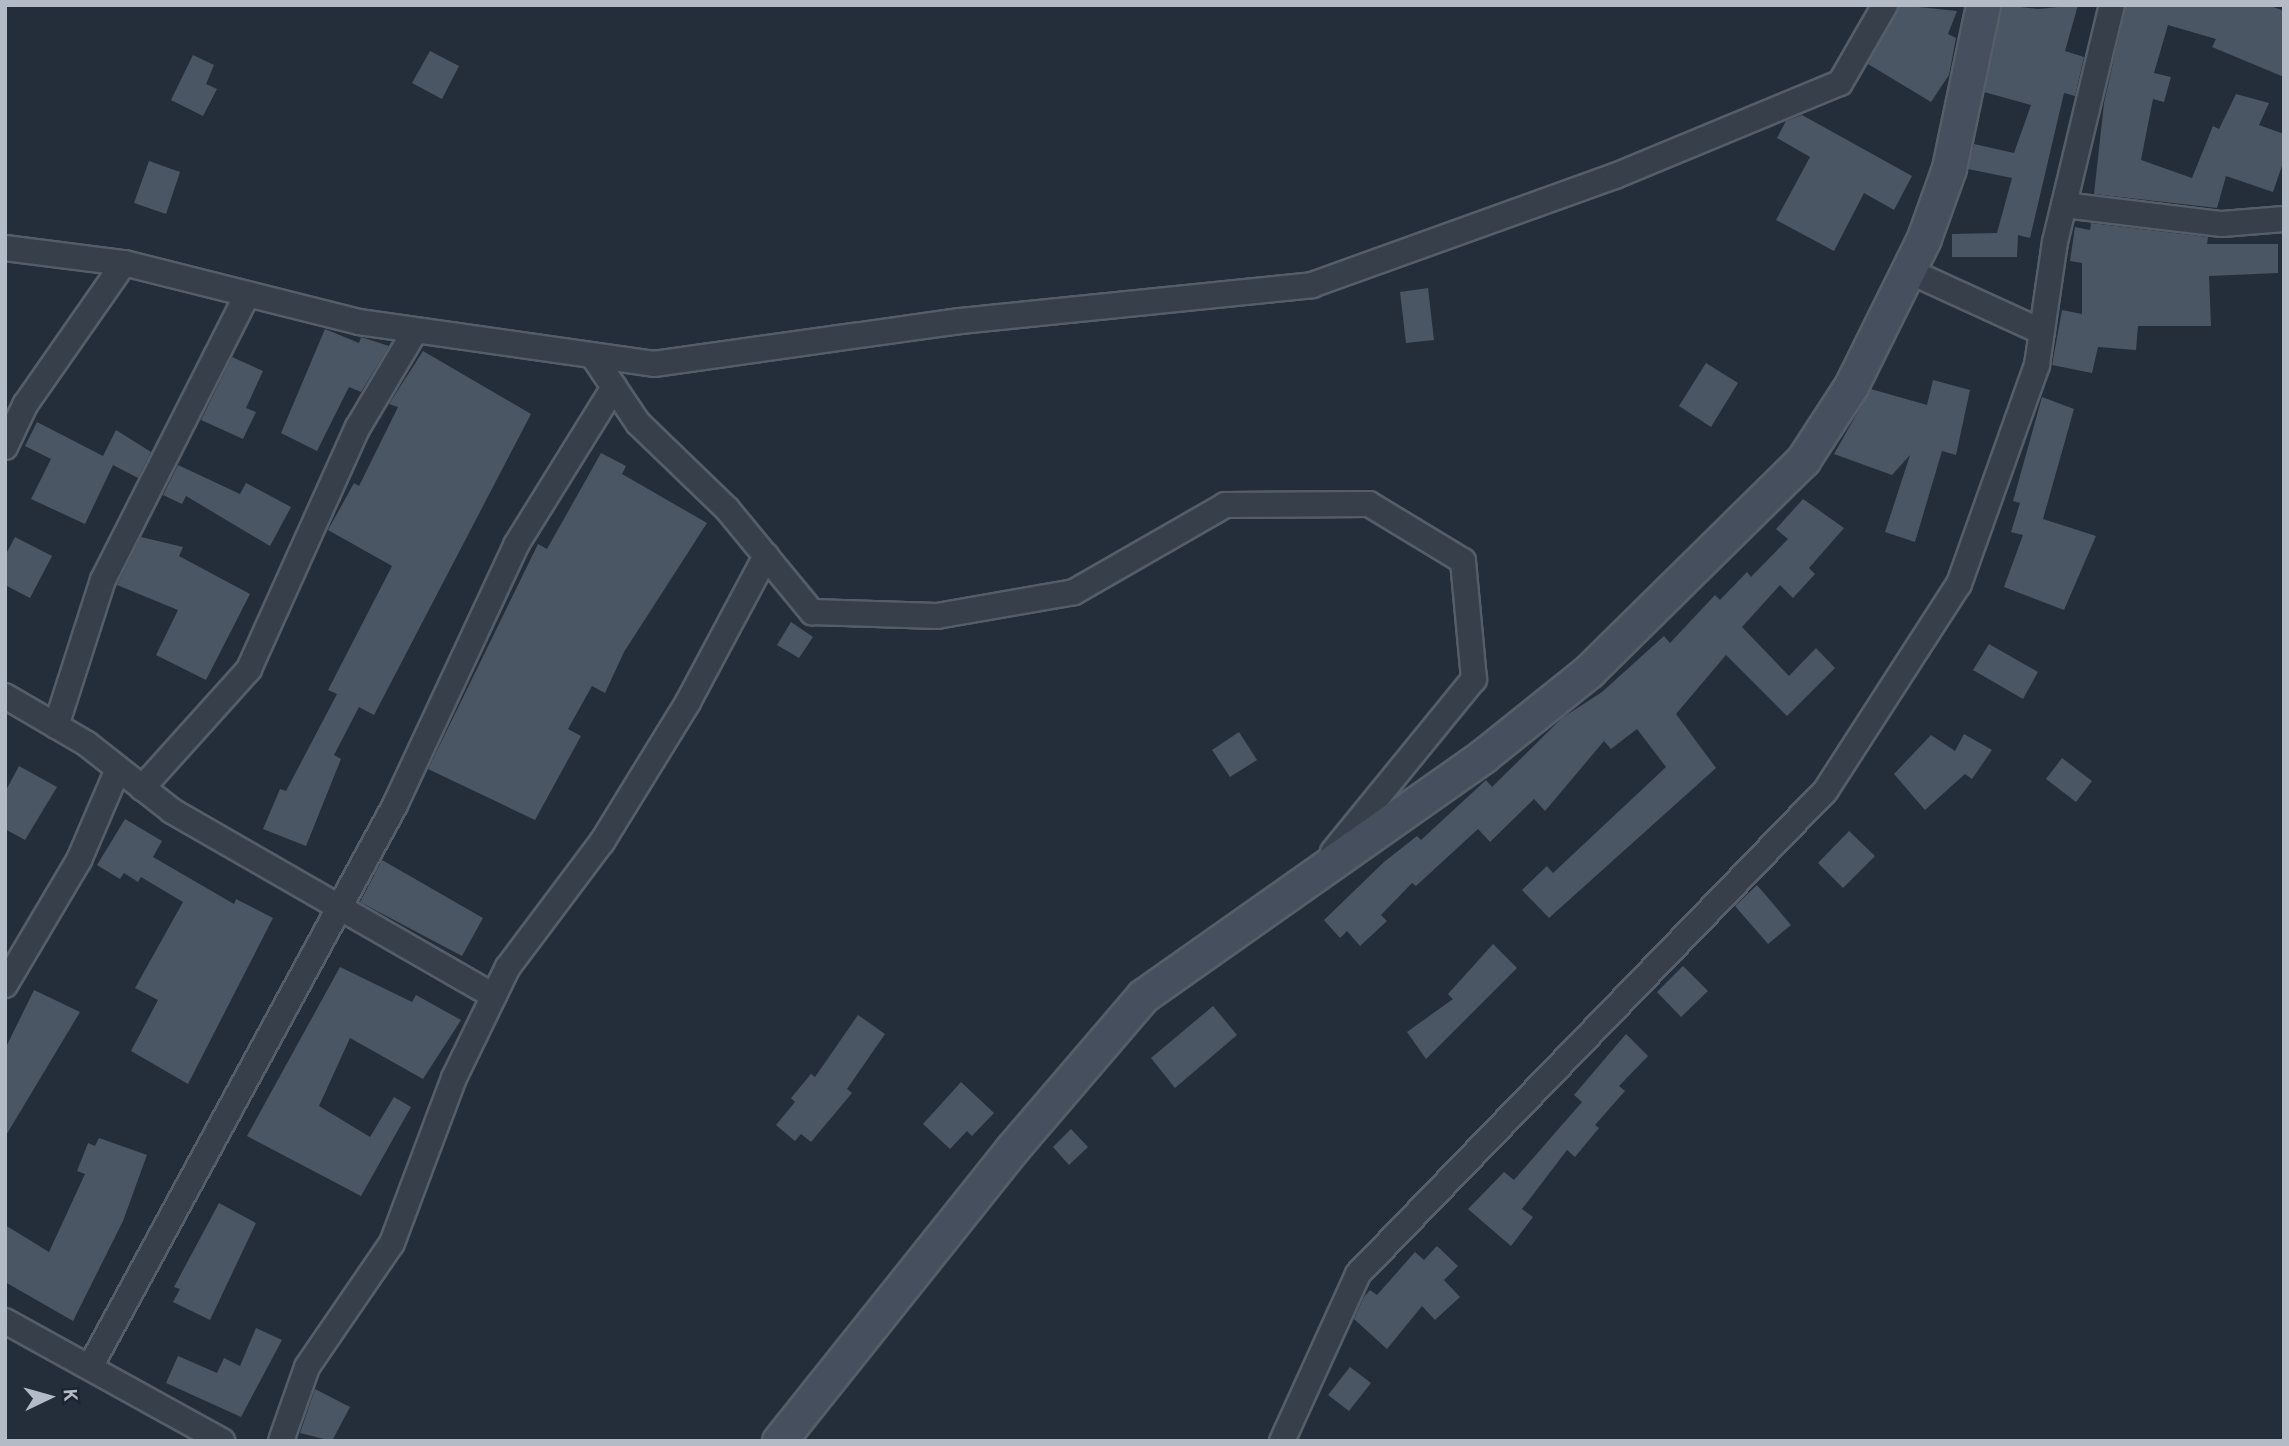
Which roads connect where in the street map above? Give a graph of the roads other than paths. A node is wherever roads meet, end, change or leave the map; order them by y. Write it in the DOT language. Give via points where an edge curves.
graph roads {
  1 [pos="1885,5"];
  2 [pos="1983,5"];
  3 [pos="2112,5"];
  4 [pos="2064,205"];
  5 [pos="2284,219"];
  6 [pos="5,247"];
  7 [pos="124,264"];
  8 [pos="1909,271"];
  9 [pos="247,295"];
  10 [pos="415,331"];
  11 [pos="2042,332"];
  12 [pos="593,356"];
  13 [pos="614,387"];
  14 [pos="5,447"];
  15 [pos="766,556"];
  16 [pos="5,696"];
  17 [pos="56,726"];
  18 [pos="118,769"];
  19 [pos="142,788"];
  20 [pos="1315,874"];
  21 [pos="337,905"];
  22 [pos="5,985"];
  23 [pos="494,996"];
  24 [pos="5,1321"];
  25 [pos="90,1367"];
  26 [pos="222,1441"];
  27 [pos="281,1441"];
  28 [pos="779,1441"];
  29 [pos="1282,1441"];
  1 -- 12 [label="street" via="1840,83 1615,176 1312,285 960,321 654,364"];
  2 -- 8 [label="main road" via="1950,168"];
  3 -- 4 [label="street"];
  4 -- 5 [label="street" via="2222,224"];
  4 -- 11 [label="street"];
  6 -- 7 [label="street"];
  7 -- 9 [label="street"];
  7 -- 14 [label="street" via="25,405"];
  8 -- 11 [label="street"];
  8 -- 20 [label="main road" via="1851,386 1802,460 1722,544 1589,671 1483,756"];
  9 -- 10 [label="street"];
  9 -- 17 [label="street" via="103,580"];
  10 -- 12 [label="street"];
  10 -- 19 [label="street" via="352,438 249,669"];
  11 -- 29 [label="street" via="2037,365 1959,584 1826,790 1358,1274"];
  12 -- 13 [label="street"];
  13 -- 15 [label="street" via="638,423 727,509"];
  13 -- 21 [label="street" via="516,545 396,805"];
  15 -- 20 [label="street" via="812,612 937,616 1074,592 1225,506 1369,504 1464,561 1474,678"];
  15 -- 23 [label="street" via="688,702 602,842 508,967"];
  16 -- 17 [label="street"];
  17 -- 18 [label="street"];
  18 -- 19 [label="street"];
  18 -- 22 [label="street" via="79,860"];
  19 -- 21 [label="street" via="172,811"];
  20 -- 28 [label="main road" via="1143,996"];
  21 -- 23 [label="street"];
  21 -- 25 [label="street"];
  23 -- 27 [label="street" via="454,1078 392,1243 307,1367"];
  24 -- 25 [label="street"];
  25 -- 26 [label="street"];
}
